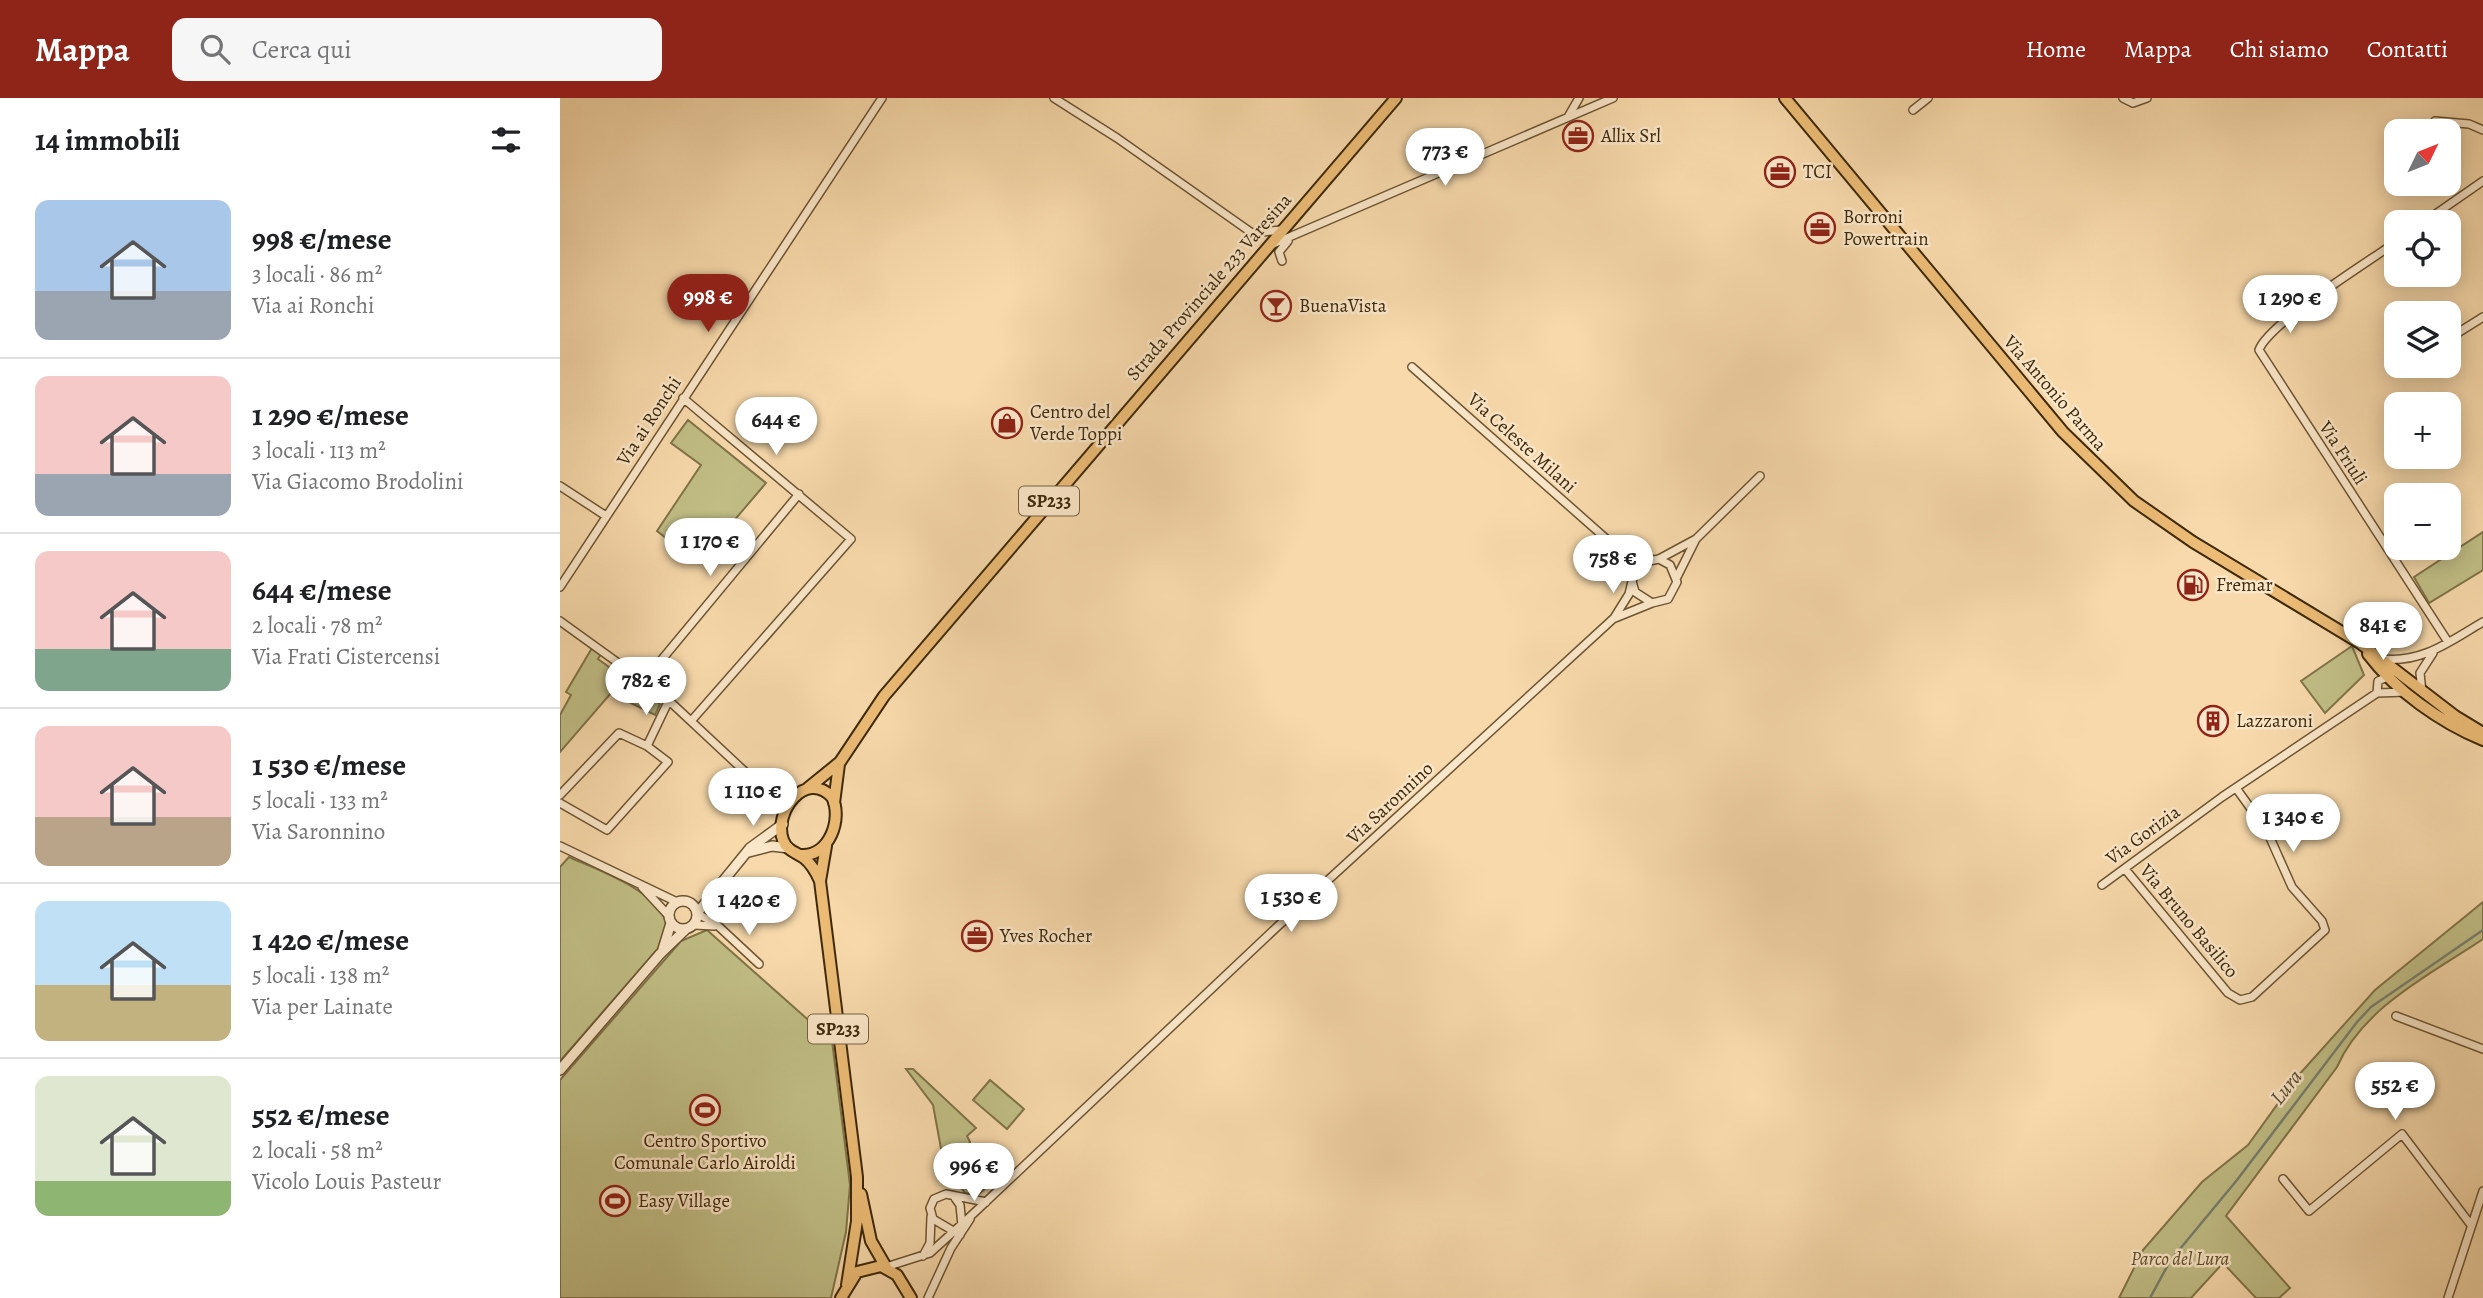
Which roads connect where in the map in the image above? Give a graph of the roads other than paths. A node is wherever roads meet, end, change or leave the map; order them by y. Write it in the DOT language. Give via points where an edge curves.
graph roads {
  1 [pos="883,98"];
  2 [pos="1054,98"];
  3 [pos="1395,98"];
  4 [pos="1579,98"];
  5 [pos="1613,98"];
  6 [pos="1785,98"];
  7 [pos="1928,98"];
  8 [pos="2123,98"];
  9 [pos="2147,98"];
  10 [pos="1913,110"];
  11 [pos="1568,117"];
  12 [pos="2461,123"];
  13 [pos="2483,130"];
  14 [pos="2483,181"];
  15 [pos="2441,210"];
  16 [pos="1282,230"];
  17 [pos="1294,236"];
  18 [pos="1267,247"];
  19 [pos="2384,251"];
  20 [pos="1282,261"];
  21 [pos="2483,317"];
  22 [pos="2461,331"];
  23 [pos="1412,367"];
  24 [pos="683,398"];
  25 [pos="1760,476"];
  26 [pos="560,486"];
  27 [pos="799,494"];
  28 [pos="606,516"];
  29 [pos="1696,539"];
  30 [pos="1611,543"];
  31 [pos="1656,559"];
  32 [pos="1635,571"];
  33 [pos="1677,578"];
  34 [pos="1632,581"];
  35 [pos="560,587"];
  36 [pos="1652,603"];
  37 [pos="1614,618"];
  38 [pos="560,621"];
  39 [pos="2483,622"];
  40 [pos="2448,642"];
  41 [pos="2360,643"];
  42 [pos="2434,652"];
  43 [pos="2383,659"];
  44 [pos="2386,676"];
  45 [pos="644,681"];
  46 [pos="2407,692"];
  47 [pos="2422,692"];
  48 [pos="2377,693"];
  49 [pos="669,700"];
  50 [pos="692,720"];
  51 [pos="2483,733"];
  52 [pos="2483,740"];
  53 [pos="648,746"];
  54 [pos="840,762"];
  55 [pos="808,788"];
  56 [pos="2236,788"];
  57 [pos="560,794"];
  58 [pos="560,803"];
  59 [pos="834,803"];
  60 [pos="787,811"];
  61 [pos="783,823"];
  62 [pos="826,845"];
  63 [pos="560,846"];
  64 [pos="789,848"];
  65 [pos="747,853"];
  66 [pos="801,855"];
  67 [pos="2125,869"];
  68 [pos="820,881"];
  69 [pos="639,884"];
  70 [pos="2102,885"];
  71 [pos="710,894"];
  72 [pos="677,902"];
  73 [pos="690,902"];
  74 [pos="698,913"];
  75 [pos="670,919"];
  76 [pos="690,927"];
  77 [pos="720,930"];
  78 [pos="660,954"];
  79 [pos="759,964"];
  80 [pos="2396,1016"];
  81 [pos="2483,1049"];
  82 [pos="560,1070"];
  83 [pos="857,1177"];
  84 [pos="2283,1179"];
  85 [pos="2483,1191"];
  86 [pos="954,1197"];
  87 [pos="986,1202"];
  88 [pos="931,1216"];
  89 [pos="2471,1225"];
  90 [pos="959,1230"];
  91 [pos="923,1257"];
  92 [pos="886,1267"];
  93 [pos="846,1285"];
  94 [pos="841,1298"];
  95 [pos="911,1298"];
  96 [pos="928,1298"];
  97 [pos="2448,1298"];
  1 -- 24 [label="street, Via ai Ronchi"];
  2 -- 16 [label="street" via="1252,233"];
  3 -- 16 [label="main road, Strada Provinciale 233 Varesina / SP233"];
  4 -- 11 [label="street"];
  5 -- 11 [label="street"];
  6 -- 41 [label="main road, Via Antonio Parma" via="2054,422 2107,478 2193,542"];
  7 -- 10 [label="street"];
  8 -- 9 [label="street" via="2133,103"];
  11 -- 17 [label="street"];
  12 -- 13 [label="street"];
  14 -- 15 [label="street"];
  16 -- 18 [label="main road, Strada Provinciale 233 Varesina / SP233"];
  17 -- 18 [label="street"];
  17 -- 20 [label="street" via="1279,252"];
  18 -- 54 [label="main road, Strada Provinciale 233 Varesina / SP233" via="884,696"];
  19 -- 40 [label="street, Via Friuli" via="2283,322 2262,341 2259,350"];
  21 -- 22 [label="street"];
  23 -- 30 [label="street, Via Celeste Milani"];
  24 -- 27 [label="street"];
  24 -- 28 [label="street, Via ai Ronchi"];
  25 -- 29 [label="street, Via Saronnino"];
  26 -- 28 [label="street"];
  27 -- 45 [label="street"];
  27 -- 50 [label="street" via="851,539"];
  28 -- 35 [label="street, Via ai Ronchi"];
  29 -- 31 [label="street, Via Saronnino"];
  29 -- 33 [label="street, Via Saronnino"];
  30 -- 31 [label="street"];
  30 -- 32 [label="street"];
  31 -- 32 [label="street, Via Saronnino"];
  31 -- 33 [label="street" via="1670,565"];
  32 -- 34 [label="street, Via Saronnino"];
  33 -- 36 [label="street, Via Saronnino" via="1668,599"];
  34 -- 36 [label="street" via="1640,598"];
  34 -- 37 [label="street, Via Saronnino"];
  36 -- 37 [label="street, Via Saronnino"];
  37 -- 87 [label="street, Via Saronnino"];
  38 -- 45 [label="street"];
  39 -- 40 [label="street"];
  40 -- 42 [label="street"];
  41 -- 43 [label="main road, Via Antonio Parma"];
  41 -- 44 [label="main road, Via Antonio Parma"];
  42 -- 43 [label="street" via="2411,660"];
  42 -- 47 [label="street" via="2420,673"];
  43 -- 47 [label="main road, Via Antonio Parma"];
  44 -- 46 [label="main road, Via Antonio Parma"];
  44 -- 47 [label="street"];
  44 -- 48 [label="street, Via Gorizia" via="2376,684"];
  45 -- 49 [label="street"];
  46 -- 48 [label="street"];
  46 -- 52 [label="main road, Via Antonio Parma" via="2446,721"];
  47 -- 51 [label="main road, Via Antonio Parma"];
  48 -- 56 [label="street, Via Gorizia"];
  49 -- 50 [label="street"];
  49 -- 53 [label="street"];
  50 -- 60 [label="street" via="700,733"];
  53 -- 57 [label="street" via="619,733"];
  53 -- 58 [label="street" via="668,762 607,830"];
  54 -- 55 [label="main road, SP233"];
  54 -- 59 [label="main road, SP233"];
  55 -- 59 [label="main road" via="824,791"];
  55 -- 60 [label="main road, SP233" via="793,796"];
  56 -- 67 [label="street, Via Gorizia"];
  56 -- 67 [label="street, Via Bruno Basilico" via="2267,831 2292,887 2322,920 2325,930 2252,997 2240,1000 2228,993"];
  59 -- 62 [label="main road, SP233" via="835,818"];
  60 -- 61 [label="main road, SP233"];
  61 -- 64 [label="main road" via="783,838"];
  61 -- 65 [label="street"];
  62 -- 66 [label="main road" via="813,855"];
  62 -- 68 [label="main road, SP233"];
  63 -- 69 [label="street"];
  64 -- 65 [label="street" via="772,846"];
  64 -- 66 [label="main road, SP233"];
  65 -- 71 [label="street"];
  66 -- 68 [label="main road, SP233"];
  67 -- 70 [label="street, Via Gorizia"];
  68 -- 83 [label="main road, SP233"];
  69 -- 72 [label="street"];
  69 -- 75 [label="street"];
  71 -- 73 [label="street"];
  71 -- 74 [label="street"];
  72 -- 73 [label="street"];
  72 -- 75 [label="street"];
  73 -- 74 [label="street"];
  74 -- 76 [label="street"];
  74 -- 77 [label="street"];
  75 -- 76 [label="street"];
  75 -- 78 [label="street"];
  76 -- 77 [label="street" via="710,924"];
  76 -- 78 [label="street"];
  77 -- 79 [label="street"];
  78 -- 82 [label="street"];
  80 -- 81 [label="street"];
  83 -- 92 [label="main road, SP233" via="871,1241"];
  83 -- 93 [label="main road, SP233" via="857,1220"];
  84 -- 89 [label="street" via="2309,1210 2402,1134"];
  85 -- 89 [label="street"];
  86 -- 87 [label="street"];
  86 -- 88 [label="street" via="937,1197 930,1205"];
  86 -- 90 [label="street" via="960,1205"];
  87 -- 90 [label="street, Via Saronnino"];
  88 -- 90 [label="street"];
  88 -- 91 [label="street" via="930,1243"];
  89 -- 97 [label="street"];
  90 -- 91 [label="street, Via Saronnino"];
  90 -- 96 [label="street, Via Saronnino"];
  91 -- 92 [label="street, Via Saronnino"];
  92 -- 93 [label="main road" via="862,1269"];
  92 -- 95 [label="main road, SP233" via="901,1279"];
  93 -- 94 [label="main road, SP233"];
}
